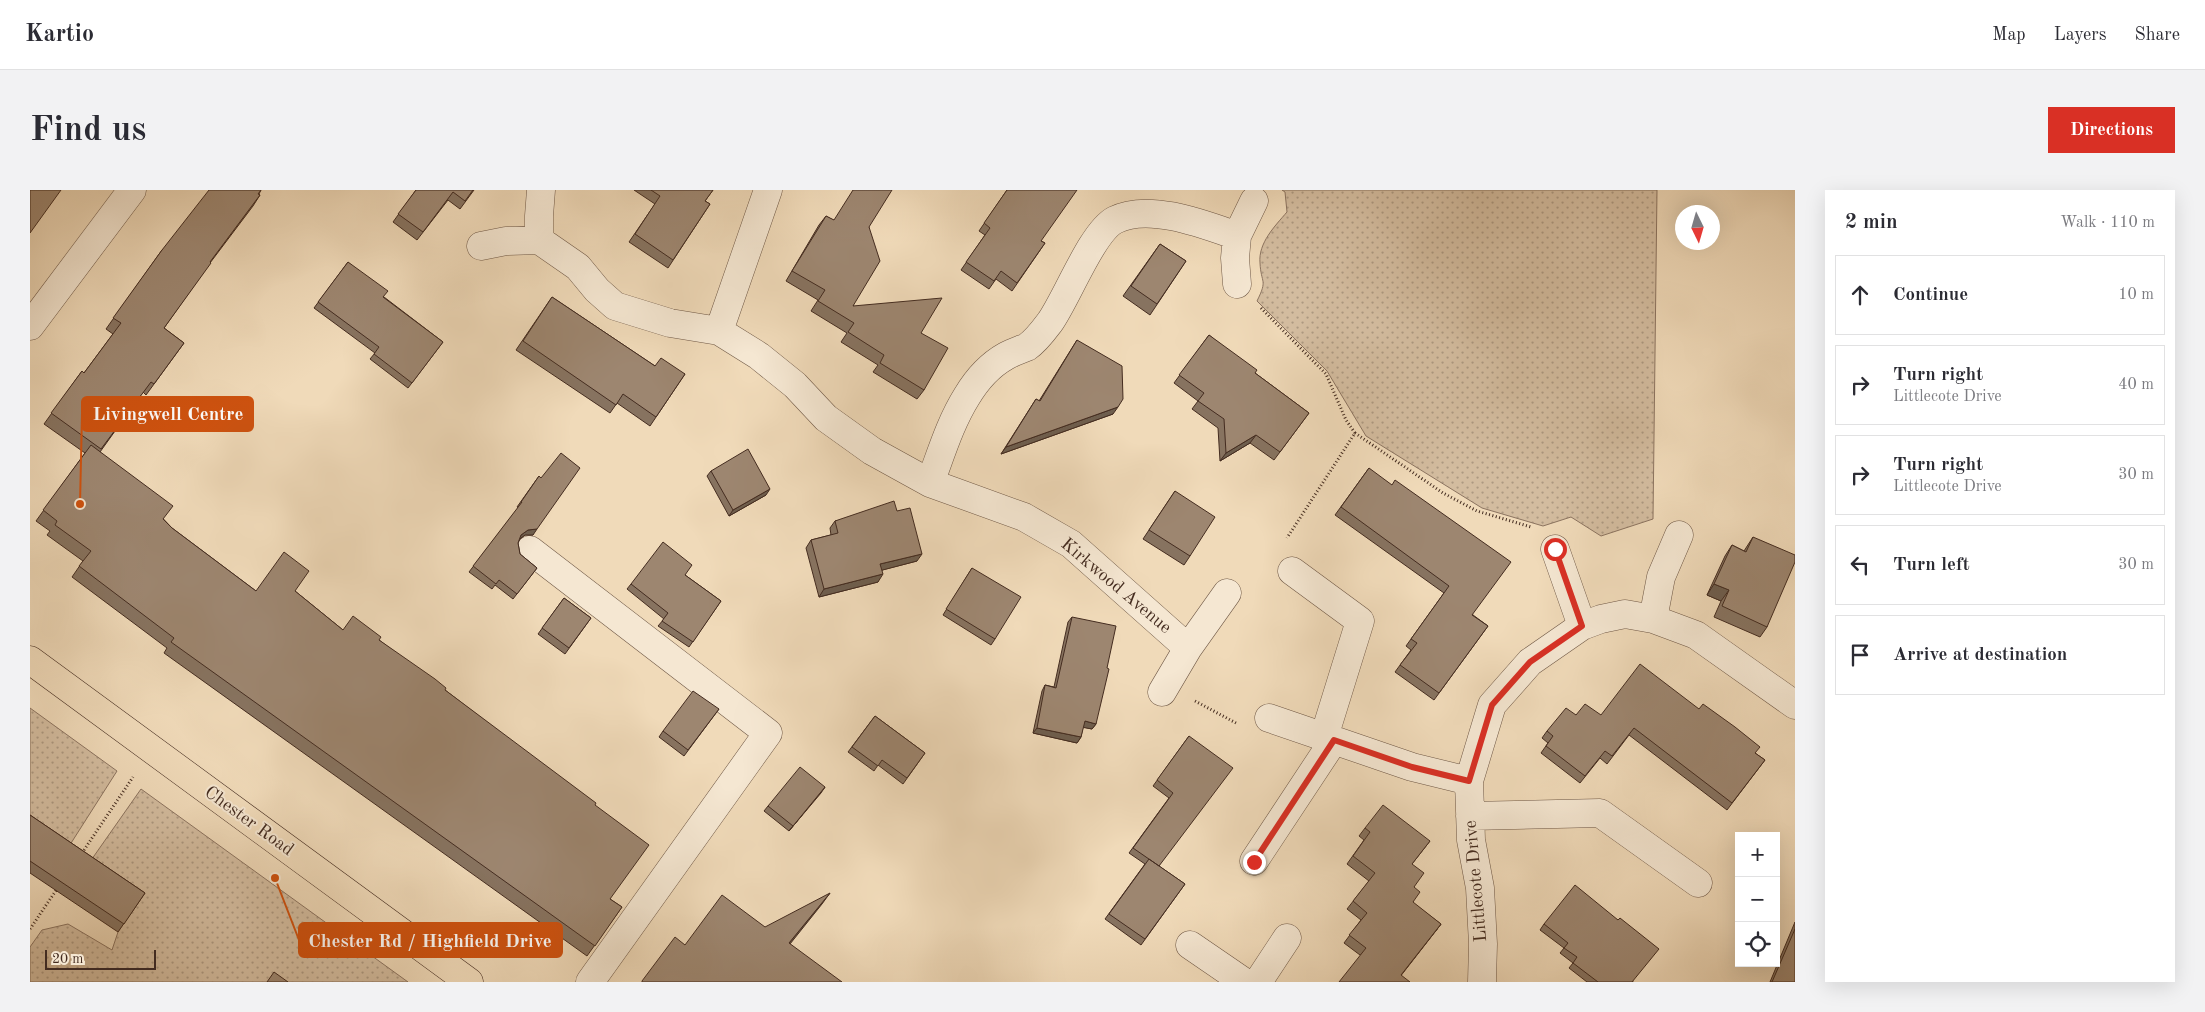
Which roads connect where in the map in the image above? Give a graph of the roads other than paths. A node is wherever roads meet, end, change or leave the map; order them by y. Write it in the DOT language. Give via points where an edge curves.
graph roads {
  1 [pos="132,190"];
  2 [pos="541,190"];
  3 [pos="768,190"];
  4 [pos="1254,202"];
  5 [pos="1237,236"];
  6 [pos="539,240"];
  7 [pos="481,246"];
  8 [pos="1237,284"];
  9 [pos="30,326"];
  10 [pos="719,331"];
  11 [pos="930,484"];
  12 [pos="1679,535"];
  13 [pos="1555,549"];
  14 [pos="530,550"];
  15 [pos="1292,571"];
  16 [pos="1227,593"];
  17 [pos="1653,619"];
  18 [pos="1582,626"];
  19 [pos="1188,648"];
  20 [pos="30,660"];
  21 [pos="1162,692"];
  22 [pos="1795,704"];
  23 [pos="1269,718"];
  24 [pos="1329,739"];
  25 [pos="1469,781"];
  26 [pos="1470,816"];
  27 [pos="1254,862"];
  28 [pos="1698,883"];
  29 [pos="1288,938"];
  30 [pos="1190,945"];
  31 [pos="469,982"];
  32 [pos="590,982"];
  33 [pos="1244,982"];
  34 [pos="1258,982"];
  35 [pos="1482,982"];
  1 -- 9 [label="street"];
  2 -- 6 [label="street"];
  3 -- 10 [label="street"];
  4 -- 5 [label="street"];
  5 -- 8 [label="street"];
  5 -- 11 [label="street" via="1163,214 1115,220 1100,234 1052,319 1040,334 1028,346 989,368 967,396 947,436"];
  6 -- 7 [label="street"];
  6 -- 10 [label="street, Kirkwood Avenue" via="578,267 615,306 670,323"];
  10 -- 11 [label="street, Kirkwood Avenue" via="759,356 826,418 872,451"];
  11 -- 19 [label="street, Kirkwood Avenue" via="1024,518 1071,544"];
  12 -- 17 [label="street" via="1661,577"];
  13 -- 18 [label="street"];
  14 -- 32 [label="street" via="768,733"];
  15 -- 24 [label="street" via="1360,621 1342,674"];
  16 -- 19 [label="street, Kirkwood Avenue"];
  17 -- 18 [label="street, Littlecote Drive" via="1625,614"];
  17 -- 22 [label="street, Littlecote Drive" via="1696,635"];
  18 -- 25 [label="street, Littlecote Drive" via="1530,662 1492,705"];
  19 -- 21 [label="street, Kirkwood Avenue"];
  20 -- 31 [label="highway, Chester Road"];
  23 -- 24 [label="street"];
  24 -- 25 [label="street" via="1412,767"];
  24 -- 27 [label="street"];
  25 -- 26 [label="street, Littlecote Drive"];
  26 -- 28 [label="street" via="1600,813"];
  26 -- 35 [label="street, Littlecote Drive" via="1480,888"];
  29 -- 34 [label="street"];
  30 -- 33 [label="street"];
}
